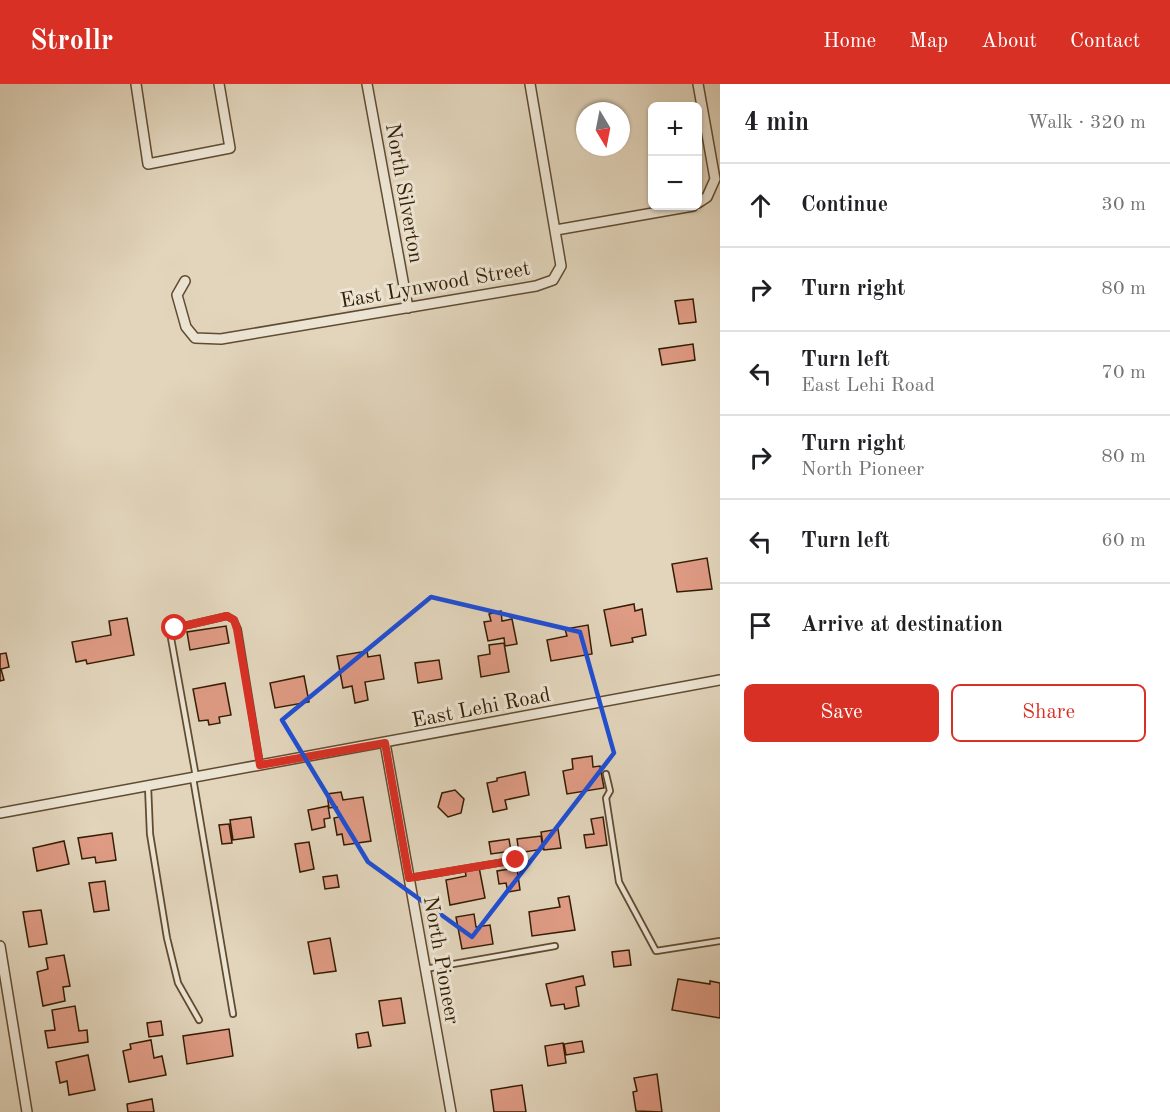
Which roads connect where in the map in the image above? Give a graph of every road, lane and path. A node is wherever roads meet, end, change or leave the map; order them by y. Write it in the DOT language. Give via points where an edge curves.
graph roads {
  1 [pos="136,84"];
  2 [pos="219,84"];
  3 [pos="368,84"];
  4 [pos="530,84"];
  5 [pos="698,84"];
  6 [pos="702,200"];
  7 [pos="670,210"];
  8 [pos="556,230"];
  9 [pos="185,281"];
  10 [pos="408,308"];
  11 [pos="720,680"];
  12 [pos="385,743"];
  13 [pos="260,765"];
  14 [pos="606,774"];
  15 [pos="195,778"];
  16 [pos="148,786"];
  17 [pos="0,813"];
  18 [pos="516,860"];
  19 [pos="409,878"];
  20 [pos="720,941"];
  21 [pos="0,946"];
  22 [pos="555,946"];
  23 [pos="425,969"];
  24 [pos="233,1014"];
  25 [pos="199,1020"];
  26 [pos="27,1112"];
  27 [pos="450,1112"];
  1 -- 2 [label="street" via="148,164 230,148"];
  3 -- 10 [label="street, North Silverton"];
  4 -- 8 [label="street, East Lynwood Street"];
  5 -- 6 [label="street" via="715,179"];
  7 -- 8 [label="street"];
  8 -- 10 [label="street, East Lynwood Street" via="561,266 553,280"];
  9 -- 10 [label="street, East Lynwood Street" via="177,295 186,327 195,338 221,339"];
  11 -- 12 [label="street, East Lehi Road"];
  12 -- 13 [label="street, East Lehi Road"];
  12 -- 19 [label="street, North Pioneer"];
  13 -- 15 [label="street, East Lehi Road"];
  13 -- 15 [label="lane" via="237,629 234,620 227,616 175,628 171,638"];
  14 -- 20 [label="lane" via="619,882 656,951"];
  15 -- 16 [label="street, East Lehi Road"];
  15 -- 24 [label="lane"];
  16 -- 17 [label="street, East Lehi Road"];
  16 -- 25 [label="lane" via="150,834 167,938 178,983"];
  18 -- 19 [label="lane"];
  19 -- 23 [label="street, North Pioneer"];
  21 -- 26 [label="street"];
  22 -- 23 [label="lane"];
  23 -- 27 [label="street, North Pioneer"];
}
